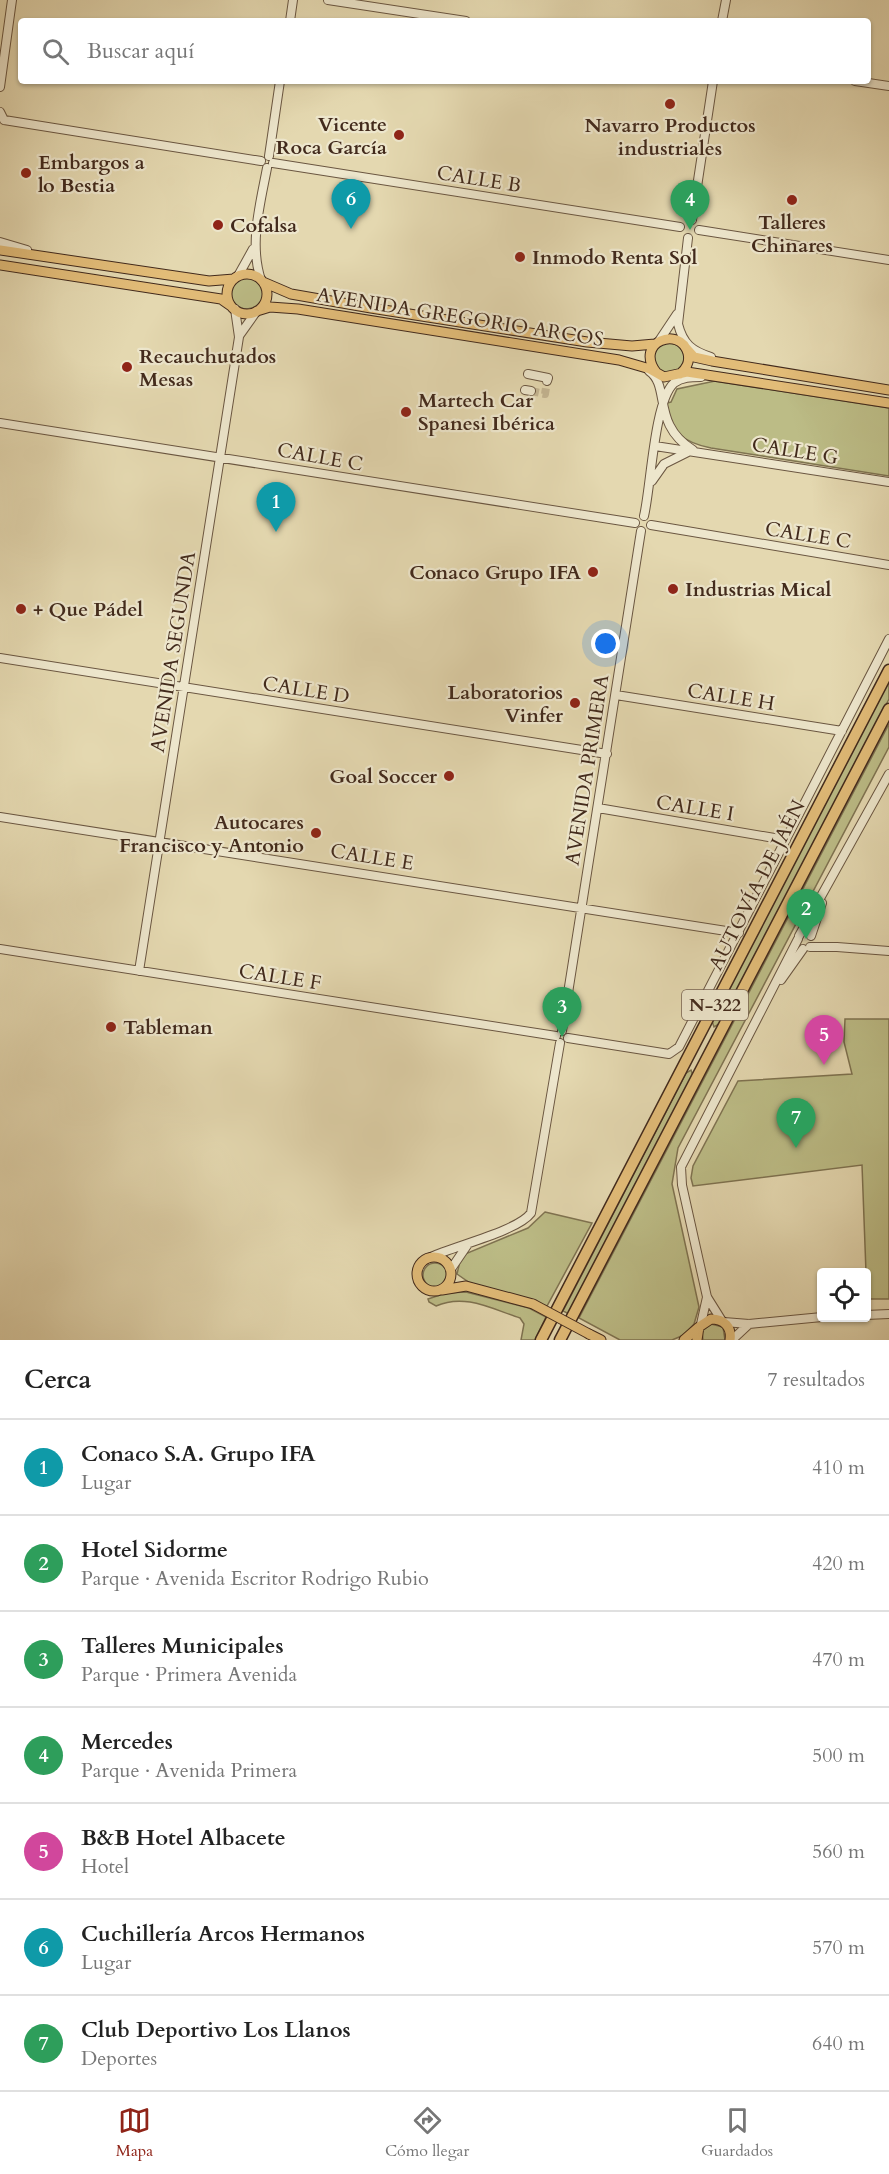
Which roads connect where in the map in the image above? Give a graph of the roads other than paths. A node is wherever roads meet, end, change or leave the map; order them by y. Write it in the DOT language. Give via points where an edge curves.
graph roads {
  1 [pos="12,0"];
  2 [pos="293,0"];
  3 [pos="328,0"];
  4 [pos="726,0"];
  5 [pos="290,18"];
  6 [pos="446,18"];
  7 [pos="723,18"];
  8 [pos="871,83"];
  9 [pos="280,84"];
  10 [pos="713,84"];
  11 [pos="889,86"];
  12 [pos="0,87"];
  13 [pos="0,112"];
  14 [pos="2,123"];
  15 [pos="269,162"];
  16 [pos="692,219"];
  17 [pos="680,227"];
  18 [pos="699,230"];
  19 [pos="688,238"];
  20 [pos="0,242"];
  21 [pos="254,245"];
  22 [pos="0,250"];
  23 [pos="55,258"];
  24 [pos="889,260"];
  25 [pos="0,265"];
  26 [pos="236,278"];
  27 [pos="262,281"];
  28 [pos="233,307"];
  29 [pos="256,311"];
  30 [pos="677,314"];
  31 [pos="239,337"];
  32 [pos="657,343"];
  33 [pos="683,343"];
  34 [pos="528,374"];
  35 [pos="657,376"];
  36 [pos="677,378"];
  37 [pos="548,381"];
  38 [pos="889,390"];
  39 [pos="889,403"];
  40 [pos="662,406"];
  41 [pos="0,423"];
  42 [pos="655,446"];
  43 [pos="693,451"];
  44 [pos="220,457"];
  45 [pos="889,482"];
  46 [pos="647,493"];
  47 [pos="644,516"];
  48 [pos="635,523"];
  49 [pos="651,525"];
  50 [pos="641,531"];
  51 [pos="889,565"];
  52 [pos="889,639"];
  53 [pos="0,658"];
  54 [pos="889,670"];
  55 [pos="185,687"];
  56 [pos="616,695"];
  57 [pos="889,709"];
  58 [pos="842,731"];
  59 [pos="607,754"];
  60 [pos="889,774"];
  61 [pos="598,808"];
  62 [pos="0,817"];
  63 [pos="786,840"];
  64 [pos="160,841"];
  65 [pos="830,883"];
  66 [pos="581,906"];
  67 [pos="739,933"];
  68 [pos="799,937"];
  69 [pos="811,937"];
  70 [pos="837,947"];
  71 [pos="806,948"];
  72 [pos="0,949"];
  73 [pos="889,951"];
  74 [pos="139,971"];
  75 [pos="769,999"];
  76 [pos="562,1037"];
  77 [pos="468,1244"];
  78 [pos="431,1257"];
  79 [pos="451,1270"];
  80 [pos="466,1286"];
  81 [pos="442,1290"];
  82 [pos="707,1297"];
  83 [pos="889,1314"];
  84 [pos="871,1315"];
  85 [pos="817,1317"];
  86 [pos="723,1321"];
  87 [pos="749,1324"];
  88 [pos="700,1326"];
  89 [pos="541,1340"];
  90 [pos="560,1340"];
  91 [pos="601,1340"];
  92 [pos="684,1340"];
  93 [pos="697,1340"];
  94 [pos="731,1340"];
  1 -- 12 [label="street"];
  2 -- 5 [label="street"];
  3 -- 6 [label="street"];
  4 -- 7 [label="street"];
  8 -- 11 [label="street"];
  9 -- 15 [label="street"];
  10 -- 16 [label="street"];
  13 -- 14 [label="street"];
  14 -- 15 [label="street"];
  15 -- 17 [label="street, CALLE B"];
  15 -- 21 [label="street"];
  16 -- 17 [label="street"];
  16 -- 18 [label="street"];
  17 -- 19 [label="street" via="682,235"];
  18 -- 19 [label="street" via="697,236"];
  18 -- 24 [label="street"];
  19 -- 30 [label="street"];
  20 -- 23 [label="street"];
  21 -- 26 [label="street" via="246,266"];
  21 -- 27 [label="street"];
  22 -- 23 [label="main road"];
  23 -- 26 [label="main road" via="209,281"];
  25 -- 28 [label="main road" via="221,299"];
  26 -- 27 [label="main road" via="249,274"];
  26 -- 28 [label="main road" via="227,291"];
  27 -- 29 [label="main road" via="267,295"];
  27 -- 32 [label="main road, AVENIDA GREGORIO ARCOS" via="291,294 587,342 639,346"];
  28 -- 29 [label="main road" via="245,314"];
  28 -- 31 [label="street, AVENIDA SEGUNDA"];
  29 -- 31 [label="street, AVENIDA SEGUNDA"];
  29 -- 35 [label="main road, AVENIDA GREGORIO ARCOS" via="290,308 619,360"];
  30 -- 32 [label="street"];
  30 -- 33 [label="street"];
  31 -- 44 [label="street, AVENIDA SEGUNDA"];
  32 -- 33 [label="main road" via="671,339"];
  32 -- 35 [label="main road" via="650,358"];
  33 -- 36 [label="main road" via="688,361"];
  33 -- 38 [label="main road" via="694,357"];
  34 -- 37 [label="street"];
  35 -- 36 [label="main road"];
  35 -- 40 [label="street"];
  36 -- 39 [label="main road" via="687,372"];
  36 -- 40 [label="street"];
  40 -- 42 [label="street"];
  40 -- 43 [label="street" via="672,434"];
  41 -- 44 [label="street, CALLE C"];
  42 -- 43 [label="street, CALLE G"];
  42 -- 46 [label="street"];
  43 -- 45 [label="street, CALLE G"];
  43 -- 46 [label="street" via="664,464"];
  44 -- 48 [label="street, CALLE C"];
  44 -- 55 [label="street, AVENIDA SEGUNDA"];
  46 -- 47 [label="street"];
  47 -- 48 [label="street"];
  47 -- 49 [label="street"];
  48 -- 50 [label="street"];
  49 -- 50 [label="street"];
  49 -- 51 [label="street, CALLE C"];
  50 -- 56 [label="street, AVENIDA PRIMERA"];
  52 -- 58 [label="street"];
  53 -- 55 [label="street, CALLE D"];
  54 -- 89 [label="highway, AUTOVÍA DE JAÉN / N-322"];
  55 -- 59 [label="street, CALLE D"];
  55 -- 64 [label="street, AVENIDA SEGUNDA"];
  56 -- 58 [label="street, CALLE H"];
  56 -- 59 [label="street, AVENIDA PRIMERA"];
  57 -- 90 [label="highway, AUTOVÍA DE JAÉN / N-322"];
  58 -- 63 [label="street"];
  59 -- 61 [label="street, AVENIDA PRIMERA"];
  60 -- 65 [label="street"];
  61 -- 63 [label="street, CALLE I"];
  61 -- 66 [label="street, AVENIDA PRIMERA"];
  62 -- 64 [label="street, CALLE E"];
  63 -- 67 [label="street"];
  64 -- 66 [label="street, CALLE E"];
  64 -- 74 [label="street, AVENIDA SEGUNDA"];
  65 -- 68 [label="street"];
  65 -- 69 [label="street"];
  66 -- 67 [label="street, CALLE E"];
  66 -- 76 [label="street, AVENIDA PRIMERA"];
  67 -- 76 [label="street, CALLE F" via="680,1047 669,1054"];
  68 -- 69 [label="street"];
  68 -- 71 [label="street" via="798,944"];
  68 -- 75 [label="street"];
  69 -- 70 [label="street"];
  69 -- 71 [label="street"];
  70 -- 71 [label="street"];
  70 -- 73 [label="street"];
  71 -- 75 [label="street"];
  72 -- 74 [label="street, CALLE F"];
  74 -- 76 [label="street, CALLE F"];
  75 -- 82 [label="street" via="681,1167"];
  76 -- 77 [label="street" via="531,1213 522,1221"];
  77 -- 78 [label="street"];
  77 -- 79 [label="street"];
  78 -- 79 [label="main road" via="446,1261"];
  78 -- 81 [label="main road" via="419,1266 418,1281 428,1291"];
  79 -- 80 [label="main road"];
  79 -- 81 [label="main road" via="450,1282"];
  80 -- 81 [label="main road"];
  80 -- 91 [label="main road, bridge" via="533,1305"];
  82 -- 86 [label="street"];
  82 -- 88 [label="street"];
  83 -- 84 [label="street"];
  85 -- 87 [label="street"];
  86 -- 87 [label="street"];
  86 -- 88 [label="main road" via="711,1319"];
  86 -- 94 [label="main road"];
  87 -- 94 [label="street"];
  88 -- 92 [label="main road"];
  88 -- 93 [label="main road"];
}
